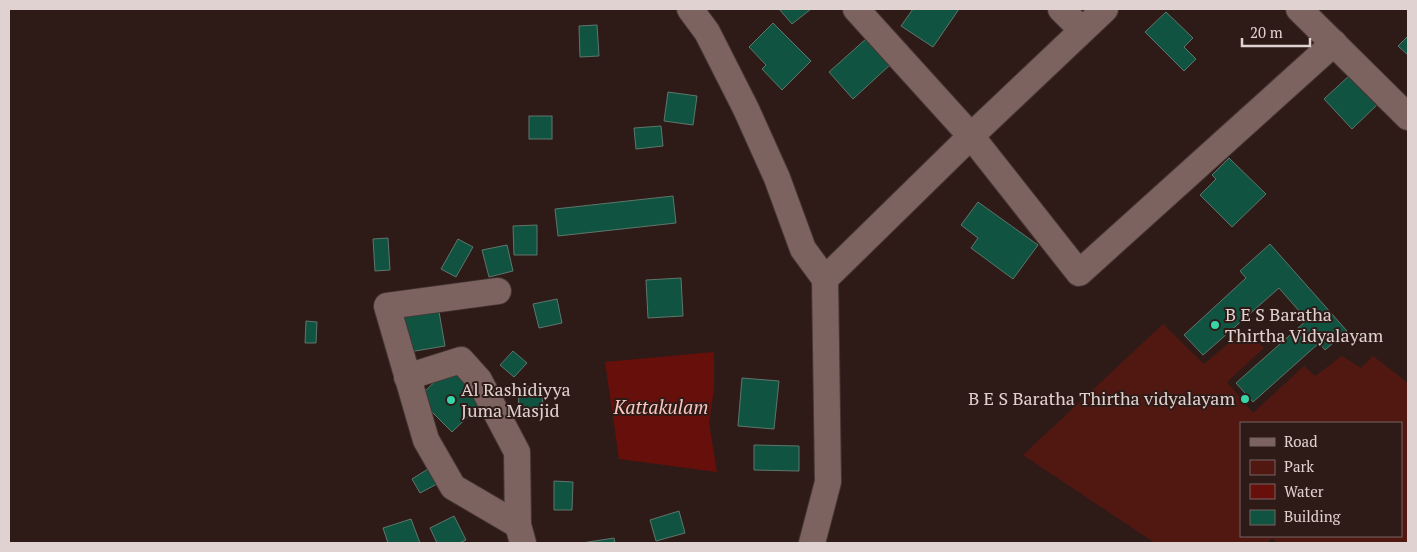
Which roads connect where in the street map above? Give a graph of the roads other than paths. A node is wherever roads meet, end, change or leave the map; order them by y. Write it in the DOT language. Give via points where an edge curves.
graph roads {
  1 [pos="690,9"];
  2 [pos="856,9"];
  3 [pos="1061,9"];
  4 [pos="1105,9"];
  5 [pos="1299,9"];
  6 [pos="1082,30"];
  7 [pos="1334,44"];
  8 [pos="1408,116"];
  9 [pos="971,136"];
  10 [pos="825,279"];
  11 [pos="498,291"];
  12 [pos="407,377"];
  13 [pos="520,534"];
  14 [pos="812,543"];
  1 -- 10 [label="street" via="707,32 746,110 777,178 803,249"];
  2 -- 9 [label="street"];
  3 -- 6 [label="street"];
  4 -- 6 [label="street"];
  5 -- 7 [label="street"];
  6 -- 9 [label="street"];
  7 -- 8 [label="street"];
  7 -- 9 [label="street" via="1079,273"];
  9 -- 10 [label="street"];
  10 -- 14 [label="street" via="828,482"];
  11 -- 12 [label="street" via="387,306"];
  12 -- 13 [label="street" via="426,440 453,487"];
  12 -- 13 [label="street" via="461,360 479,380 517,452"];
}
